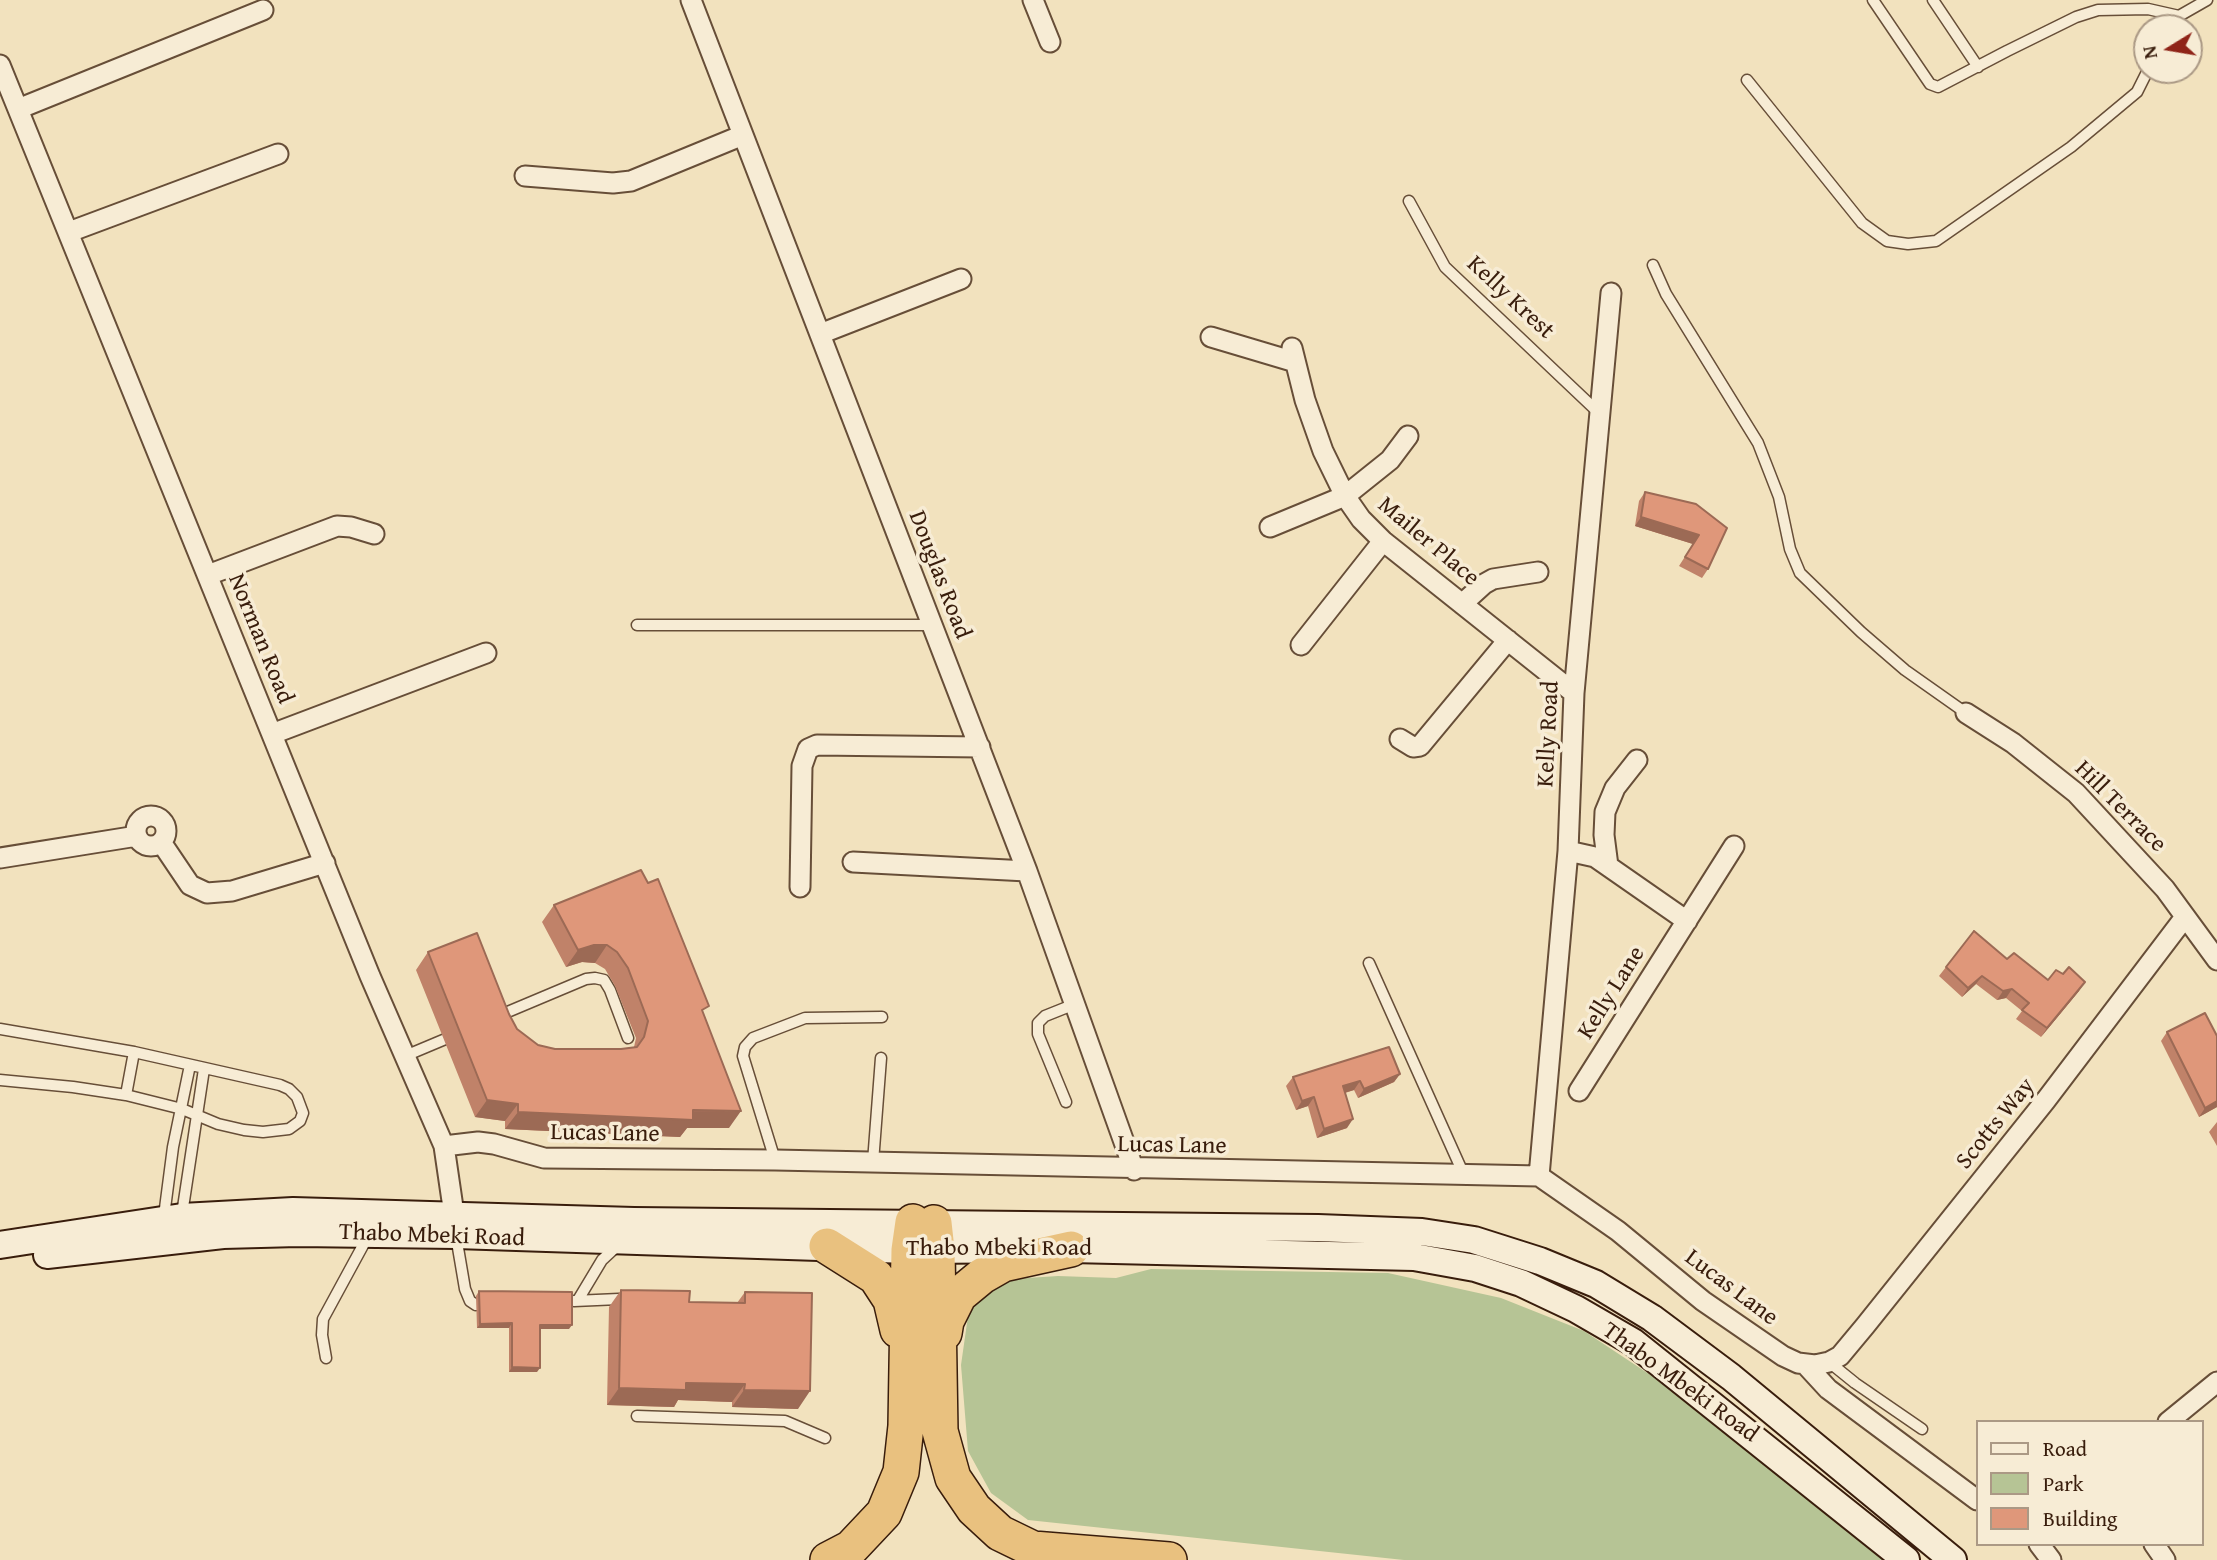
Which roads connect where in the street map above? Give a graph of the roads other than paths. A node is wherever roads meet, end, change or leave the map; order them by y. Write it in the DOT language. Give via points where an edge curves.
graph roads {
  1 [pos="691,0"];
  2 [pos="1033,0"];
  3 [pos="1873,0"];
  4 [pos="1933,0"];
  5 [pos="2207,0"];
  6 [pos="263,10"];
  7 [pos="2166,14"];
  8 [pos="2182,14"];
  9 [pos="1050,42"];
  10 [pos="0,65"];
  11 [pos="1978,66"];
  12 [pos="1746,80"];
  13 [pos="2141,84"];
  14 [pos="18,109"];
  15 [pos="743,135"];
  16 [pos="278,153"];
  17 [pos="526,176"];
  18 [pos="1409,201"];
  19 [pos="69,232"];
  20 [pos="1653,265"];
  21 [pos="961,279"];
  22 [pos="1611,293"];
  23 [pos="820,334"];
  24 [pos="1211,337"];
  25 [pos="1600,413"];
  26 [pos="1408,436"];
  27 [pos="1345,496"];
  28 [pos="1270,527"];
  29 [pos="374,534"];
  30 [pos="1383,541"];
  31 [pos="1538,572"];
  32 [pos="208,575"];
  33 [pos="1462,604"];
  34 [pos="636,625"];
  35 [pos="932,625"];
  36 [pos="1508,640"];
  37 [pos="1301,645"];
  38 [pos="486,653"];
  39 [pos="1574,693"];
  40 [pos="1966,713"];
  41 [pos="272,734"];
  42 [pos="1400,739"];
  43 [pos="979,747"];
  44 [pos="1637,760"];
  45 [pos="1734,846"];
  46 [pos="1568,851"];
  47 [pos="0,858"];
  48 [pos="853,862"];
  49 [pos="325,863"];
  50 [pos="1608,866"];
  51 [pos="1027,871"];
  52 [pos="800,887"];
  53 [pos="2185,918"];
  54 [pos="1687,921"];
  55 [pos="2217,960"];
  56 [pos="1369,963"];
  57 [pos="1076,1004"];
  58 [pos="882,1017"];
  59 [pos="488,1020"];
  60 [pos="0,1029"];
  61 [pos="464,1030"];
  62 [pos="628,1038"];
  63 [pos="134,1052"];
  64 [pos="405,1056"];
  65 [pos="881,1058"];
  66 [pos="190,1065"];
  67 [pos="204,1069"];
  68 [pos="0,1080"];
  69 [pos="1579,1091"];
  70 [pos="126,1095"];
  71 [pos="1066,1102"];
  72 [pos="182,1109"];
  73 [pos="198,1114"];
  74 [pos="444,1146"];
  75 [pos="775,1160"];
  76 [pos="873,1162"];
  77 [pos="1134,1170"];
  78 [pos="1464,1175"];
  79 [pos="1539,1177"];
  80 [pos="456,1225"];
  81 [pos="171,1229"];
  82 [pos="369,1234"];
  83 [pos="923,1236"];
  84 [pos="622,1242"];
  85 [pos="0,1245"];
  86 [pos="827,1246"];
  87 [pos="41,1247"];
  88 [pos="1071,1249"];
  89 [pos="0,1262"];
  90 [pos="619,1299"];
  91 [pos="476,1306"];
  92 [pos="326,1358"];
  93 [pos="1834,1359"];
  94 [pos="1805,1364"];
  95 [pos="923,1375"];
  96 [pos="2217,1382"];
  97 [pos="637,1416"];
  98 [pos="2170,1420"];
  99 [pos="1922,1429"];
  100 [pos="825,1438"];
  101 [pos="1975,1494"];
  102 [pos="828,1560"];
  103 [pos="1169,1560"];
  104 [pos="1906,1560"];
  105 [pos="1953,1560"];
  1 -- 15 [label="street, Douglas Road"];
  2 -- 9 [label="street"];
  3 -- 11 [label="lane" via="1934,86 1941,87"];
  4 -- 11 [label="lane"];
  5 -- 8 [label="lane"];
  6 -- 14 [label="street"];
  7 -- 11 [label="lane" via="2129,8 2098,10"];
  10 -- 14 [label="street, Norman Road"];
  12 -- 13 [label="lane" via="1862,223 1887,241 1908,244 1937,241 2071,148"];
  14 -- 19 [label="street, Norman Road"];
  15 -- 17 [label="street" via="631,181"];
  15 -- 23 [label="street, Douglas Road"];
  16 -- 19 [label="street"];
  18 -- 25 [label="lane, Kelly Krest" via="1445,267"];
  19 -- 32 [label="street, Norman Road"];
  20 -- 40 [label="lane" via="1666,294 1758,443 1800,573 1905,670"];
  21 -- 23 [label="street"];
  22 -- 25 [label="street, Kelly Road"];
  23 -- 35 [label="street, Douglas Road"];
  24 -- 27 [label="street, Mailer Place" via="1293,355 1323,451"];
  25 -- 39 [label="street, Kelly Road"];
  26 -- 27 [label="street" via="1390,460"];
  27 -- 28 [label="street"];
  27 -- 30 [label="street, Mailer Place"];
  29 -- 32 [label="street" via="337,526"];
  30 -- 33 [label="street, Mailer Place"];
  30 -- 37 [label="street"];
  31 -- 33 [label="street" via="1493,579"];
  32 -- 41 [label="street, Norman Road"];
  33 -- 36 [label="street, Mailer Place"];
  34 -- 35 [label="lane"];
  35 -- 43 [label="street, Douglas Road"];
  36 -- 39 [label="street, Mailer Place"];
  36 -- 42 [label="street" via="1420,746"];
  38 -- 41 [label="street"];
  39 -- 46 [label="street, Kelly Road"];
  40 -- 53 [label="street, Hill Terrace" via="2076,793 2144,863"];
  41 -- 49 [label="street, Norman Road"];
  43 -- 51 [label="street, Douglas Road"];
  43 -- 52 [label="street" via="817,745 808,749 802,766"];
  44 -- 50 [label="street" via="1615,788 1605,812"];
  45 -- 54 [label="street, Kelly Lane"];
  46 -- 50 [label="street" via="1595,857"];
  46 -- 79 [label="street, Kelly Road"];
  47 -- 49 [label="street" via="137,836 138,824 155,817 164,826 160,842 190,885 207,893 232,891"];
  48 -- 51 [label="street"];
  49 -- 64 [label="street, Norman Road"];
  50 -- 54 [label="street"];
  51 -- 57 [label="street, Douglas Road"];
  53 -- 55 [label="street, Hill Terrace"];
  53 -- 93 [label="street, Scotts Way" via="2046,1100"];
  54 -- 69 [label="street, Kelly Lane"];
  56 -- 78 [label="lane"];
  57 -- 71 [label="lane" via="1038,1023 1038,1034"];
  57 -- 77 [label="street, Douglas Road"];
  58 -- 75 [label="lane" via="805,1018 753,1038 745,1047 743,1056"];
  59 -- 62 [label="lane" via="586,979 604,979"];
  60 -- 63 [label="lane"];
  61 -- 64 [label="lane"];
  63 -- 66 [label="lane"];
  63 -- 70 [label="lane"];
  64 -- 74 [label="street, Norman Road"];
  65 -- 76 [label="lane"];
  66 -- 67 [label="lane"];
  66 -- 72 [label="lane"];
  67 -- 73 [label="lane"];
  67 -- 73 [label="lane" via="289,1089 303,1113 289,1129 263,1132 218,1124"];
  68 -- 70 [label="lane"];
  70 -- 72 [label="lane"];
  72 -- 73 [label="lane"];
  72 -- 81 [label="lane" via="173,1147"];
  73 -- 81 [label="lane"];
  74 -- 75 [label="street, Lucas Lane" via="478,1142 544,1158"];
  74 -- 80 [label="street, Norman Road"];
  75 -- 76 [label="street, Lucas Lane"];
  76 -- 77 [label="street, Lucas Lane"];
  77 -- 78 [label="street, Lucas Lane"];
  78 -- 79 [label="street, Lucas Lane"];
  79 -- 94 [label="street, Lucas Lane" via="1618,1231 1714,1309 1783,1356"];
  80 -- 81 [label="main road, Thabo Mbeki Road" via="264,1211"];
  80 -- 82 [label="main road, Thabo Mbeki Road"];
  80 -- 83 [label="main road, Thabo Mbeki Road" via="658,1222"];
  80 -- 84 [label="main road, Thabo Mbeki Road"];
  80 -- 91 [label="lane" via="465,1289"];
  81 -- 82 [label="main road, Thabo Mbeki Road"];
  81 -- 87 [label="main road, Thabo Mbeki Road"];
  82 -- 92 [label="lane" via="323,1319"];
  83 -- 86 [label="main road, Thabo Mbeki Road"];
  83 -- 88 [label="main road, Thabo Mbeki Road"];
  83 -- 95 [label="highway"];
  83 -- 105 [label="main road, Thabo Mbeki Road" via="1318,1228 1422,1232 1474,1240 1596,1284 1652,1318"];
  84 -- 86 [label="main road, Thabo Mbeki Road"];
  84 -- 90 [label="lane" via="602,1260 573,1302"];
  85 -- 87 [label="main road, Thabo Mbeki Road"];
  86 -- 95 [label="highway" via="865,1268 884,1288"];
  87 -- 89 [label="main road, Thabo Mbeki Road"];
  88 -- 95 [label="highway" via="1003,1265 959,1294"];
  88 -- 104 [label="main road, Thabo Mbeki Road" via="1414,1257 1475,1268 1521,1283 1633,1342"];
  93 -- 94 [label="street, Lucas Lane"];
  93 -- 99 [label="lane" via="1855,1383"];
  94 -- 101 [label="street" via="1828,1389"];
  95 -- 102 [label="highway" via="906,1426 901,1472 884,1513 851,1548"];
  95 -- 103 [label="highway" via="953,1478 974,1509 1000,1533 1033,1549"];
  96 -- 98 [label="street"];
  97 -- 100 [label="lane" via="785,1421"];
}
